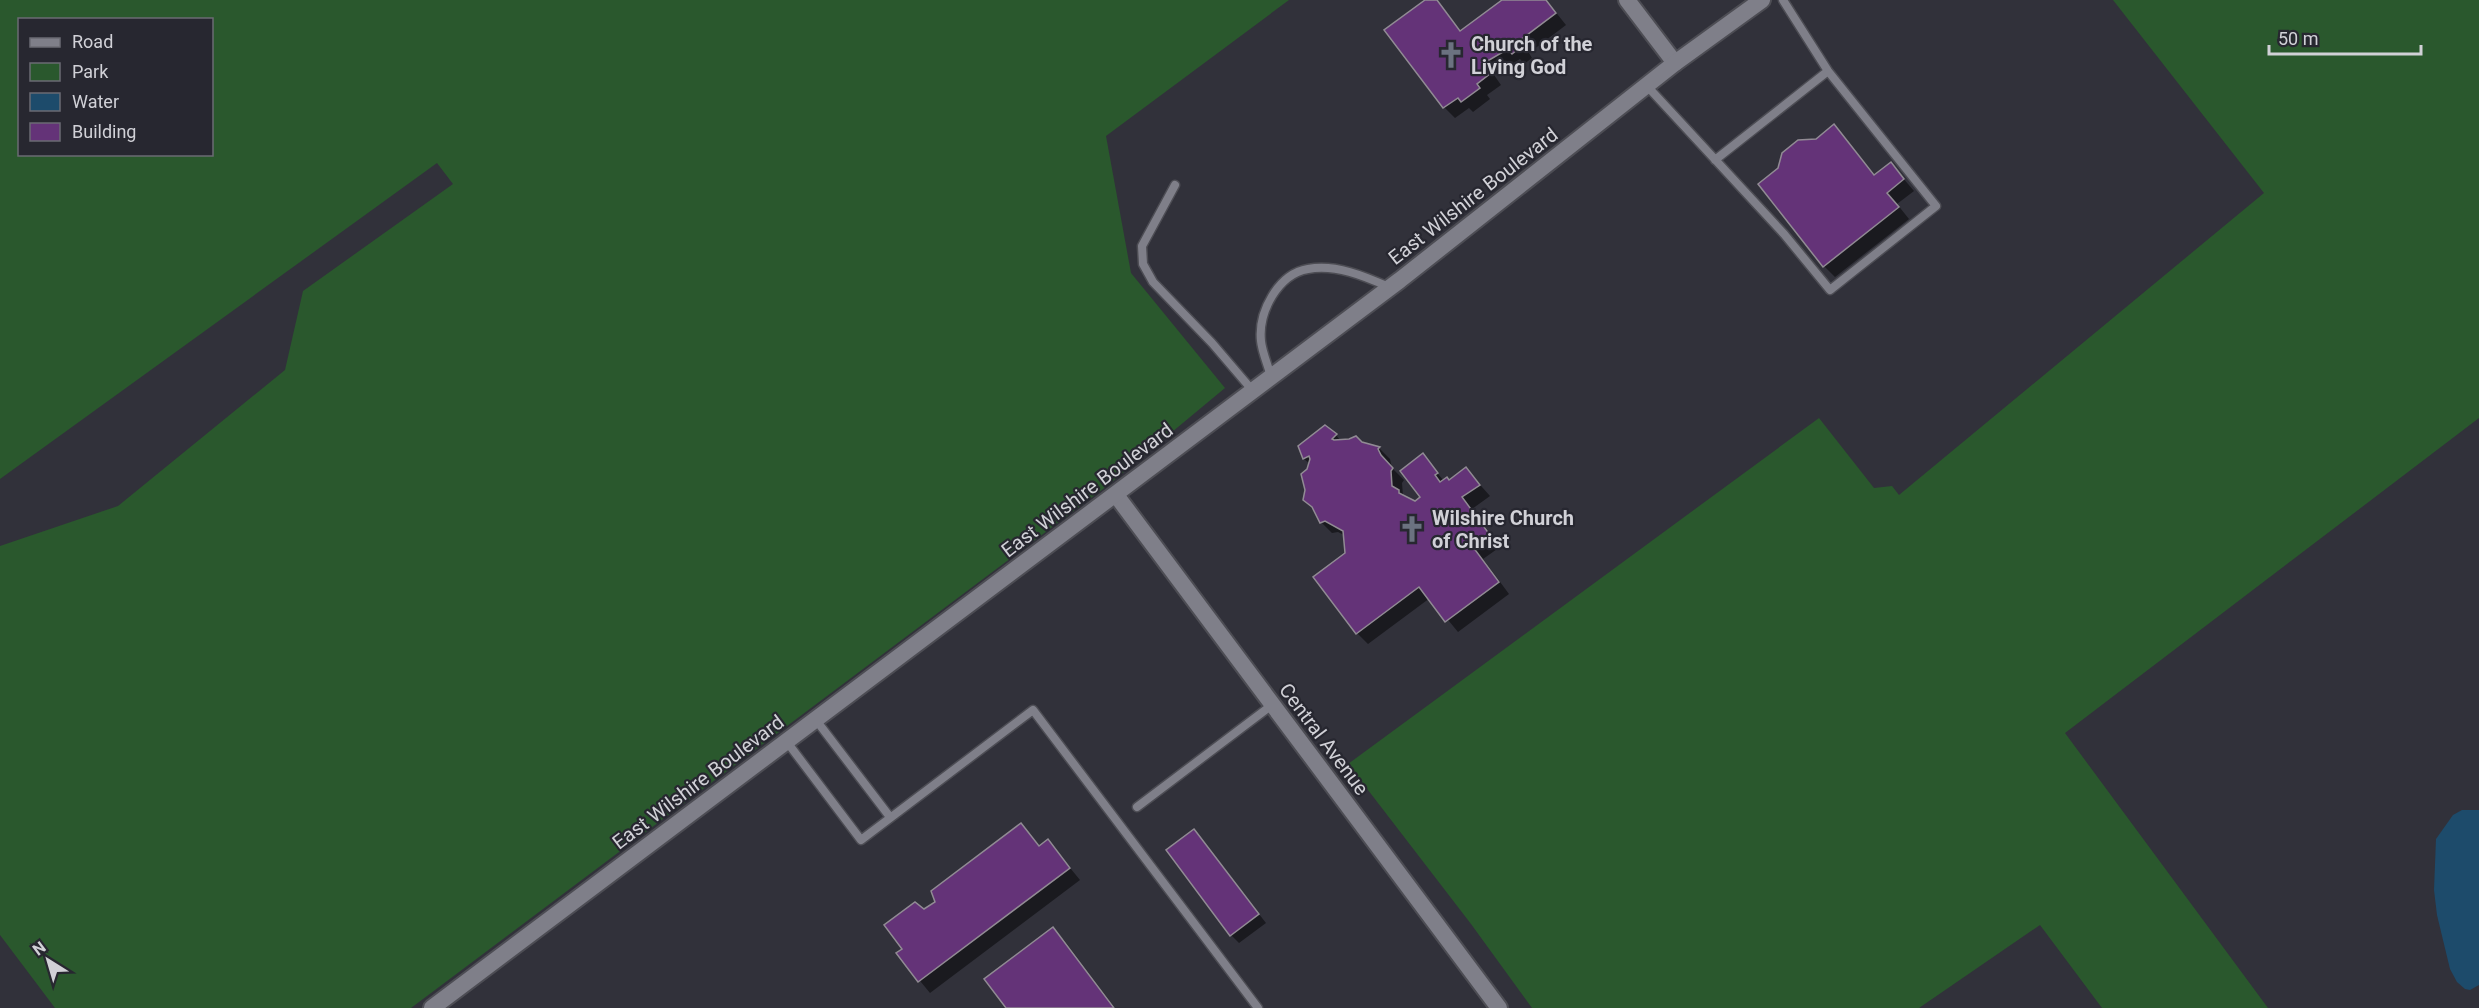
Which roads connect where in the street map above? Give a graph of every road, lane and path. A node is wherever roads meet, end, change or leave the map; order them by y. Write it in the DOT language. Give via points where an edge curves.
graph roads {
  1 [pos="1627,0"];
  2 [pos="1761,0"];
  3 [pos="1783,0"];
  4 [pos="1675,63"];
  5 [pos="1828,71"];
  6 [pos="1647,86"];
  7 [pos="1715,160"];
  8 [pos="1175,185"];
  9 [pos="1390,288"];
  10 [pos="1272,377"];
  11 [pos="1253,391"];
  12 [pos="1116,495"];
  13 [pos="1272,705"];
  14 [pos="816,720"];
  15 [pos="787,742"];
  16 [pos="1137,807"];
  17 [pos="890,817"];
  18 [pos="432,1008"];
  19 [pos="1258,1008"];
  20 [pos="1499,1008"];
  1 -- 4 [label="street"];
  2 -- 4 [label="street, East Wilshire Boulevard"];
  3 -- 5 [label="lane"];
  4 -- 6 [label="street, East Wilshire Boulevard"];
  5 -- 7 [label="lane"];
  5 -- 7 [label="lane" via="1936,206 1857,269 1830,290"];
  6 -- 7 [label="lane"];
  6 -- 9 [label="street, East Wilshire Boulevard"];
  8 -- 11 [label="lane" via="1142,246 1143,264 1153,282"];
  9 -- 10 [label="street, East Wilshire Boulevard"];
  9 -- 10 [label="lane" via="1358,273 1328,268 1306,269 1291,278 1274,291 1264,310 1261,341"];
  10 -- 11 [label="street, East Wilshire Boulevard"];
  11 -- 12 [label="street, East Wilshire Boulevard"];
  12 -- 13 [label="street, Central Avenue"];
  12 -- 14 [label="street, East Wilshire Boulevard"];
  13 -- 16 [label="lane"];
  13 -- 20 [label="street, Central Avenue"];
  14 -- 15 [label="street, East Wilshire Boulevard"];
  14 -- 17 [label="lane"];
  15 -- 17 [label="lane" via="861,840"];
  15 -- 18 [label="street, East Wilshire Boulevard"];
  17 -- 19 [label="lane" via="1034,710"];
}
